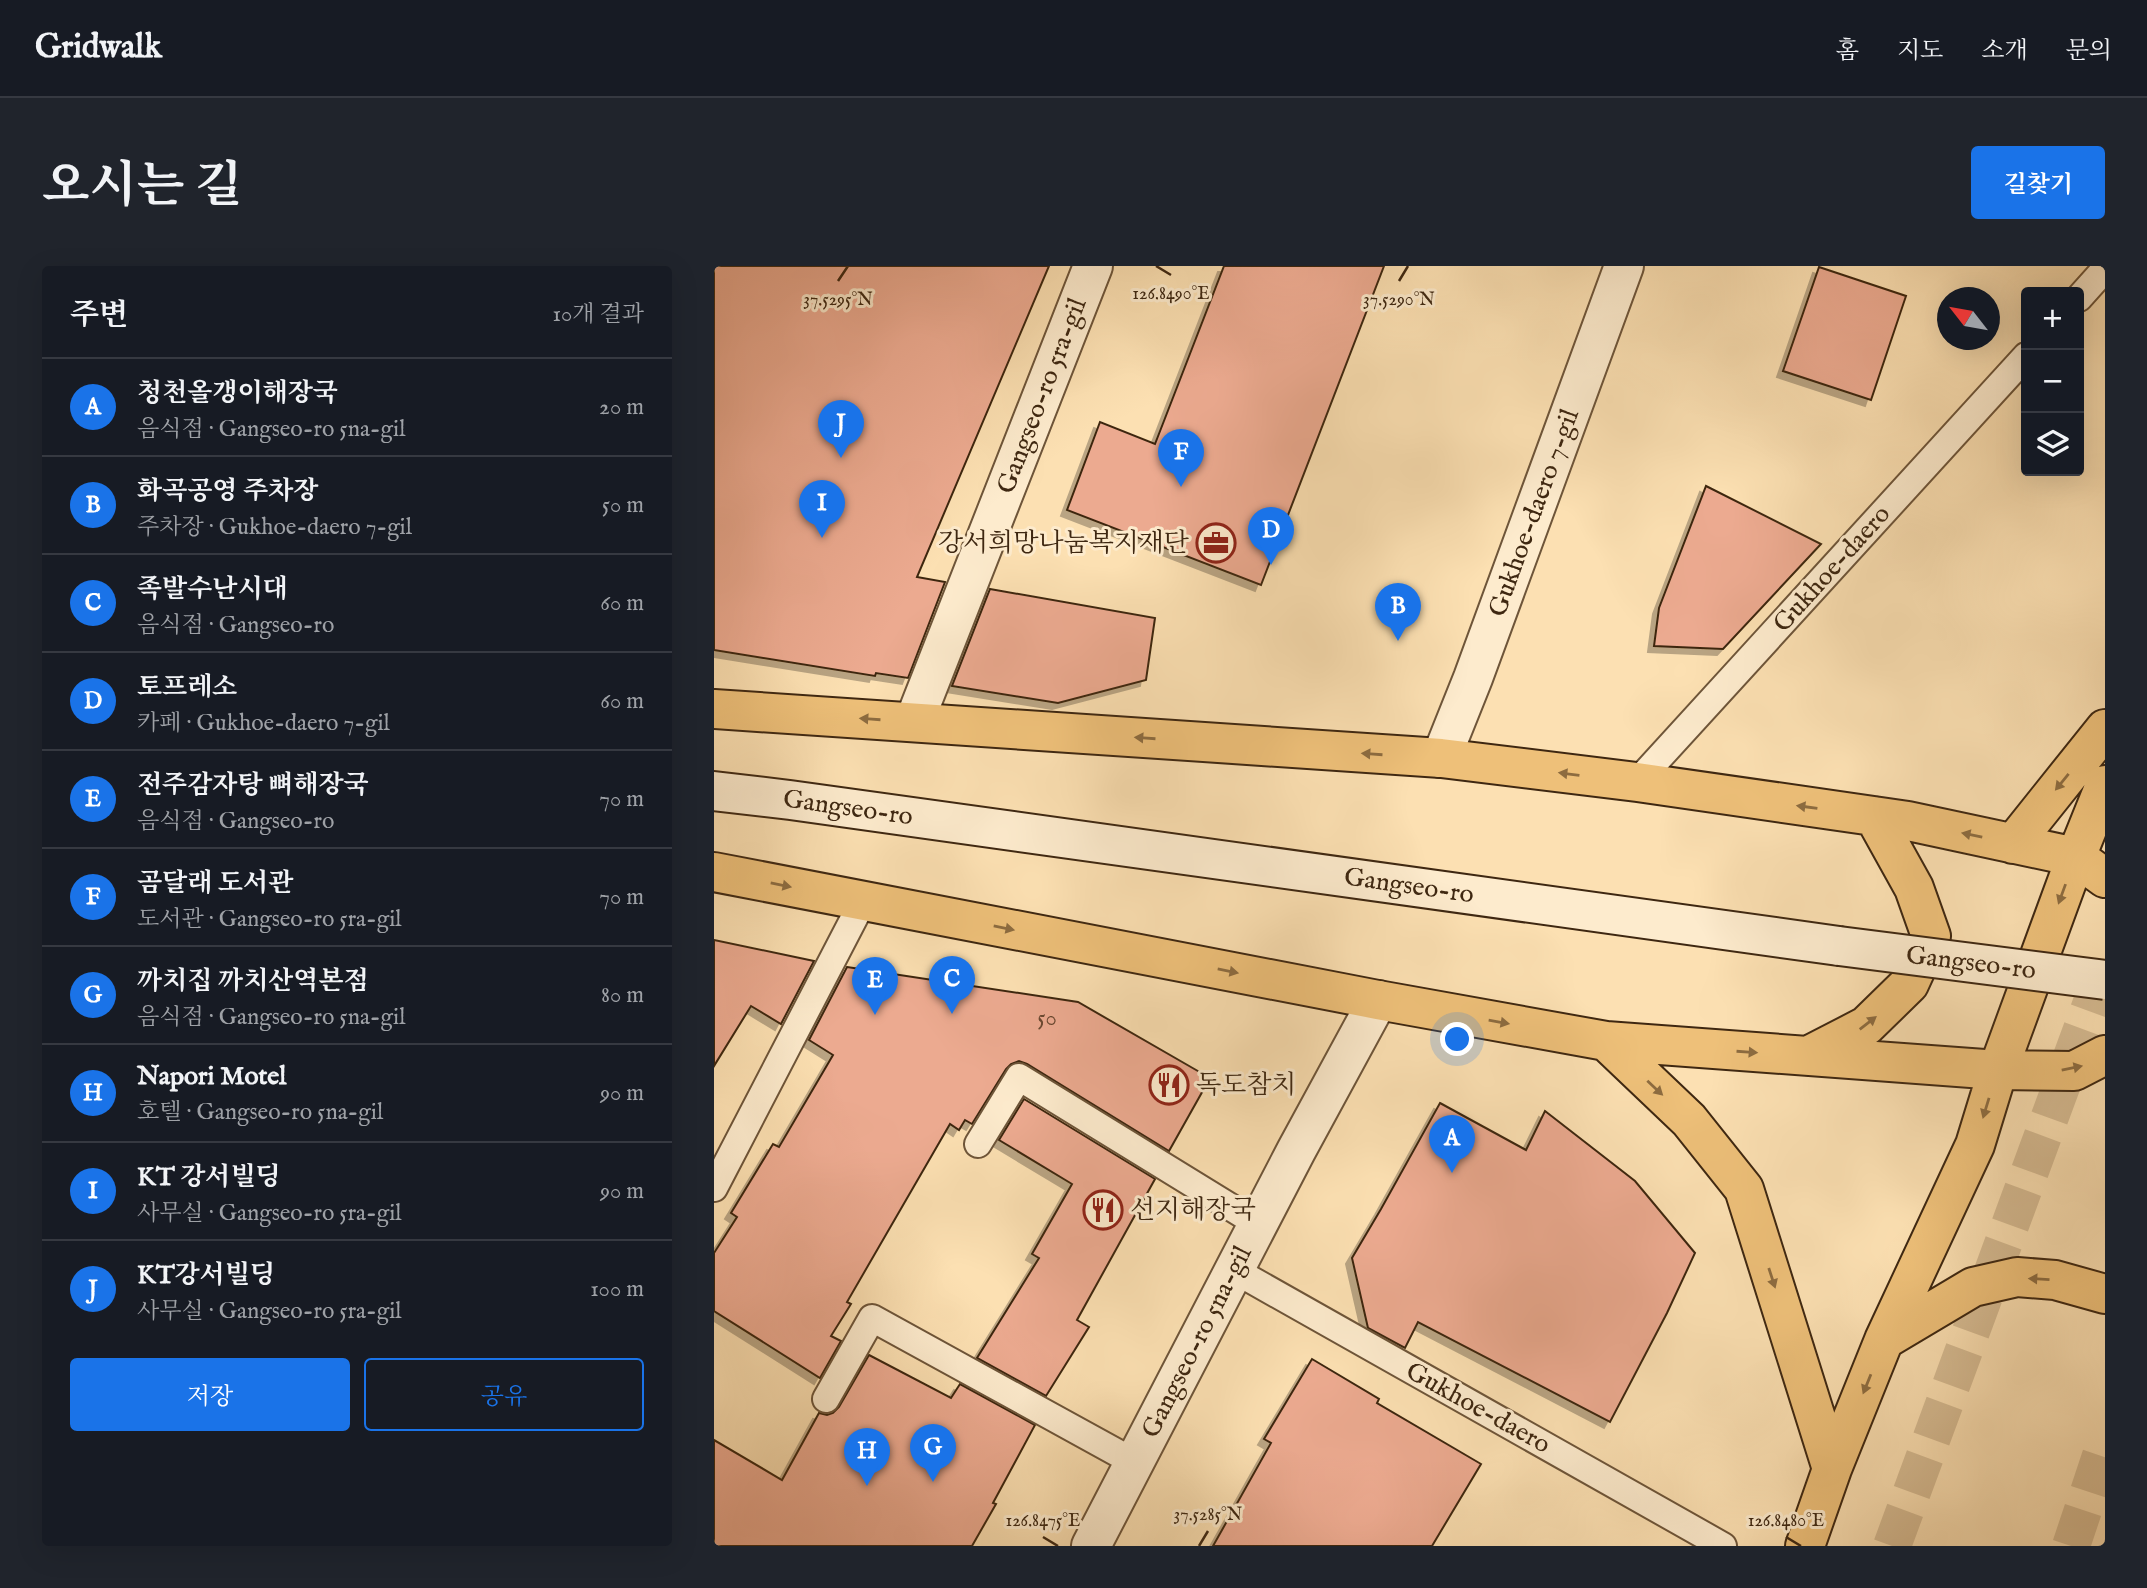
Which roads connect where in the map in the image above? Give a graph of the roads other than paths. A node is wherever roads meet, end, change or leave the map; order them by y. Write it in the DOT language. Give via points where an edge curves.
graph roads {
  1 [pos="1093,266"];
  2 [pos="1624,266"];
  3 [pos="2105,269"];
  4 [pos="2084,292"];
  5 [pos="2021,361"];
  6 [pos="714,709"];
  7 [pos="914,722"];
  8 [pos="2105,729"];
  9 [pos="1440,758"];
  10 [pos="1637,782"];
  11 [pos="2105,785"];
  12 [pos="714,791"];
  13 [pos="1874,816"];
  14 [pos="2014,844"];
  15 [pos="2091,867"];
  16 [pos="714,872"];
  17 [pos="863,901"];
  18 [pos="2105,980"];
  19 [pos="1378,1000"];
  20 [pos="1606,1041"];
  21 [pos="2105,1055"];
  22 [pos="1808,1056"];
  23 [pos="1998,1070"];
  24 [pos="978,1144"];
  25 [pos="714,1188"];
  26 [pos="1258,1224"];
  27 [pos="1234,1270"];
  28 [pos="2105,1294"];
  29 [pos="1884,1340"];
  30 [pos="826,1399"];
  31 [pos="1135,1462"];
  32 [pos="1832,1469"];
  33 [pos="1091,1546"];
  34 [pos="1723,1546"];
  35 [pos="1805,1546"];
  1 -- 7 [label="street, Gangseo-ro 5ra-gil"];
  2 -- 9 [label="street, Gukhoe-daero 7-gil"];
  3 -- 4 [label="lane"];
  5 -- 10 [label="lane, Gukhoe-daero"];
  7 -- 6 [label="main road, one-way"];
  9 -- 7 [label="main road, one-way"];
  8 -- 14 [label="main road, one-way"];
  10 -- 9 [label="main road, one-way"];
  13 -- 10 [label="main road, one-way"];
  11 -- 15 [label="main road"];
  12 -- 18 [label="street, Gangseo-ro, bridge"];
  14 -- 13 [label="main road, one-way"];
  22 -- 13 [label="main road, one-way" via="1866,1026 1883,1010 1909,984 1931,936 1914,888"];
  14 -- 15 [label="main road"];
  15 -- 23 [label="main road, one-way"];
  16 -- 17 [label="main road, one-way"];
  17 -- 19 [label="main road, one-way"];
  17 -- 25 [label="lane"];
  19 -- 20 [label="main road, one-way"];
  19 -- 26 [label="street, Gangseo-ro 5na-gil"];
  20 -- 22 [label="main road, one-way"];
  20 -- 32 [label="main road, one-way" via="1689,1120 1744,1189"];
  23 -- 21 [label="main road, one-way" via="2074,1070"];
  22 -- 23 [label="main road"];
  23 -- 29 [label="main road, one-way" via="1975,1145"];
  24 -- 26 [label="lane" via="1020,1077"];
  26 -- 27 [label="street, Gangseo-ro 5na-gil"];
  27 -- 31 [label="street, Gangseo-ro 5na-gil"];
  27 -- 34 [label="lane, Gukhoe-daero"];
  28 -- 29 [label="main road, one-way" via="2055,1280 2017,1277 1973,1287"];
  29 -- 32 [label="main road, one-way"];
  30 -- 31 [label="lane, Gangseo-ro 5na-gil" via="872,1318"];
  31 -- 33 [label="street, Gangseo-ro 5na-gil"];
  32 -- 35 [label="main road"];
}
